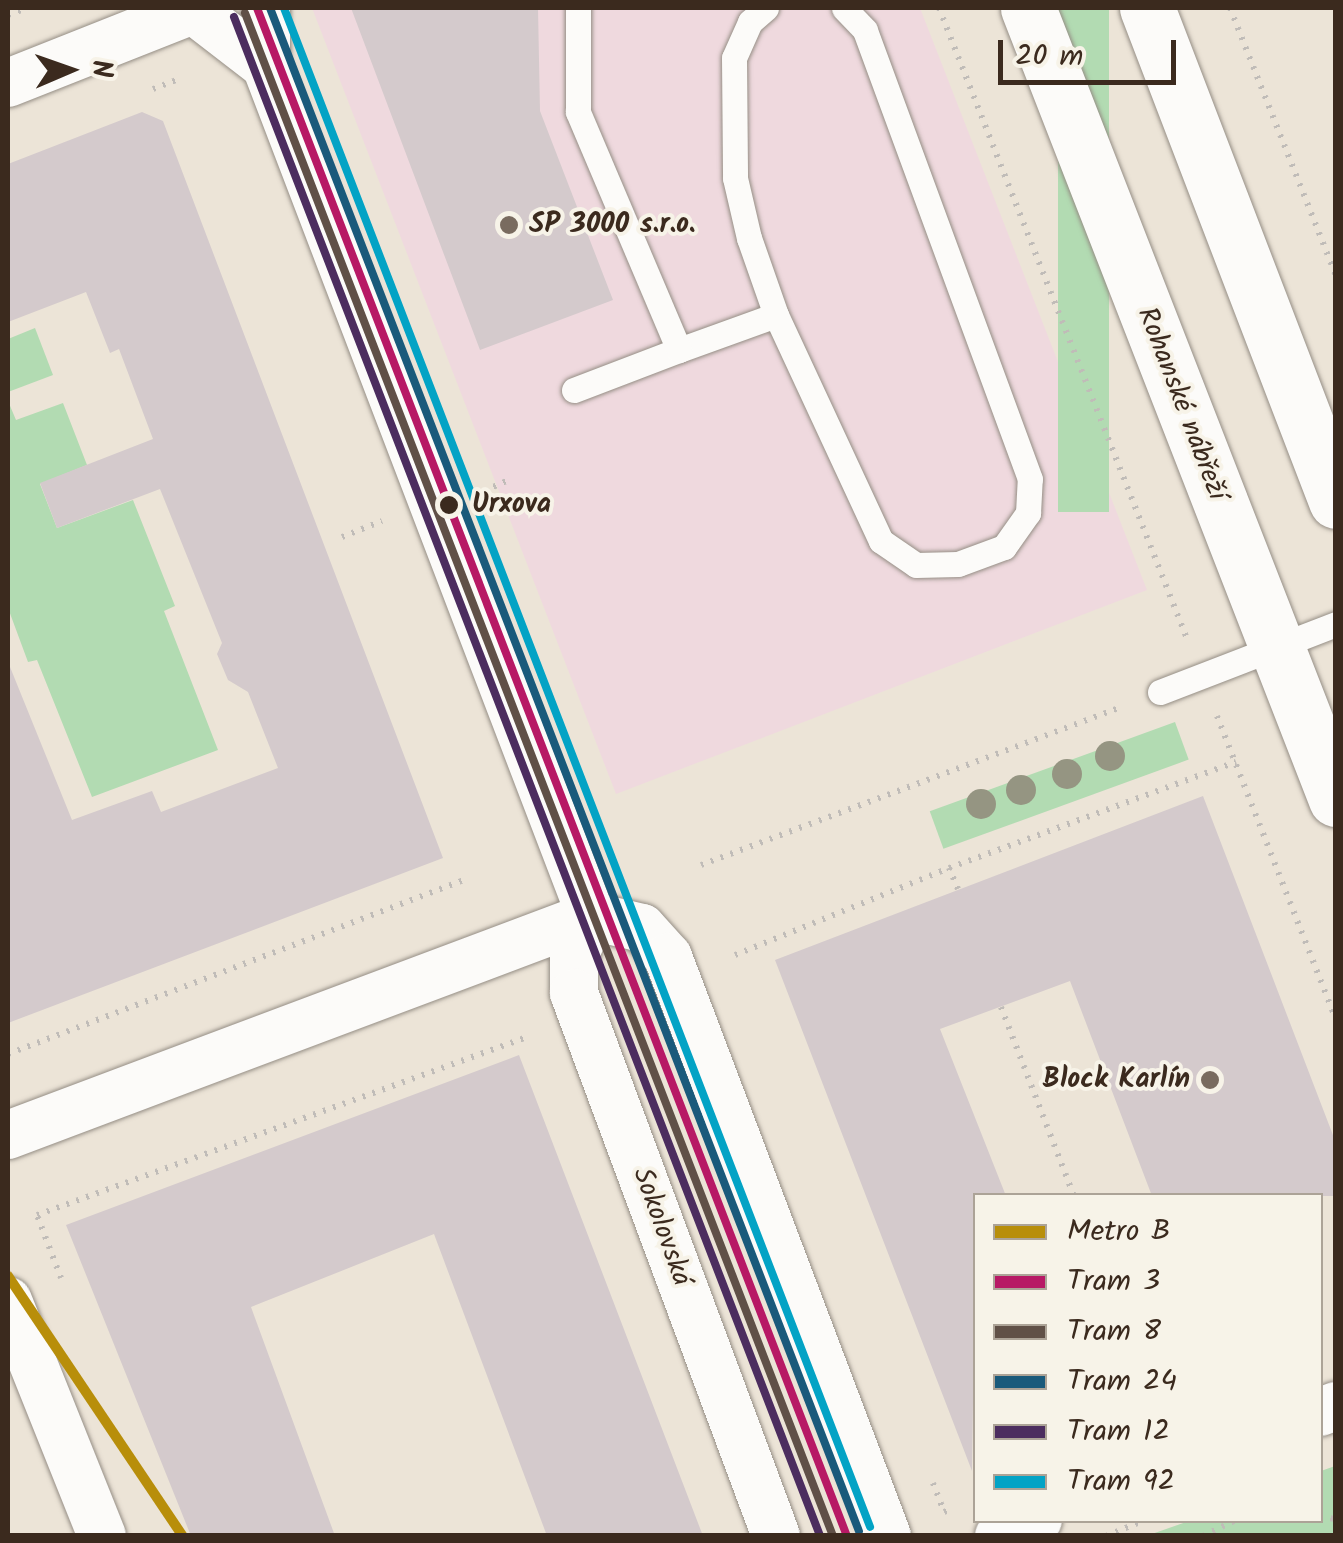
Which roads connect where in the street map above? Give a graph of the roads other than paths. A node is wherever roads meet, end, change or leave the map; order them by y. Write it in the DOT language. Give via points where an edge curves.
graph roads {
  1 [pos="266,8"];
  2 [pos="578,8"];
  3 [pos="766,8"];
  4 [pos="844,8"];
  5 [pos="1028,8"];
  6 [pos="1148,8"];
  7 [pos="191,9"];
  8 [pos="266,66"];
  9 [pos="8,84"];
  10 [pos="776,315"];
  11 [pos="679,350"];
  12 [pos="574,390"];
  13 [pos="1336,502"];
  14 [pos="1336,624"];
  15 [pos="1276,647"];
  16 [pos="1160,692"];
  17 [pos="1336,799"];
  18 [pos="592,916"];
  19 [pos="8,1135"];
  20 [pos="8,1300"];
  21 [pos="1030,1523"];
  22 [pos="102,1536"];
  23 [pos="776,1536"];
  24 [pos="886,1536"];
  25 [pos="998,1536"];
  1 -- 8 [label="street"];
  2 -- 11 [label="lane" via="578,112"];
  3 -- 10 [label="lane" via="750,22 734,58 731,119 735,178"];
  4 -- 10 [label="lane" via="865,30 1030,479 1028,513 1004,547 958,564 916,565 882,541"];
  5 -- 15 [label="main road, Rohanské nábřeží"];
  6 -- 13 [label="main road"];
  7 -- 8 [label="street" via="243,42"];
  7 -- 9 [label="street"];
  8 -- 18 [label="street"];
  10 -- 11 [label="lane"];
  11 -- 12 [label="lane"];
  14 -- 15 [label="lane"];
  15 -- 16 [label="lane"];
  15 -- 17 [label="main road, Rohanské nábřeží"];
  18 -- 19 [label="street"];
  18 -- 23 [label="street, Sokolovská" via="574,957 574,993"];
  18 -- 24 [label="street" via="642,928 668,956"];
  20 -- 22 [label="street"];
  21 -- 25 [label="street"];
}
